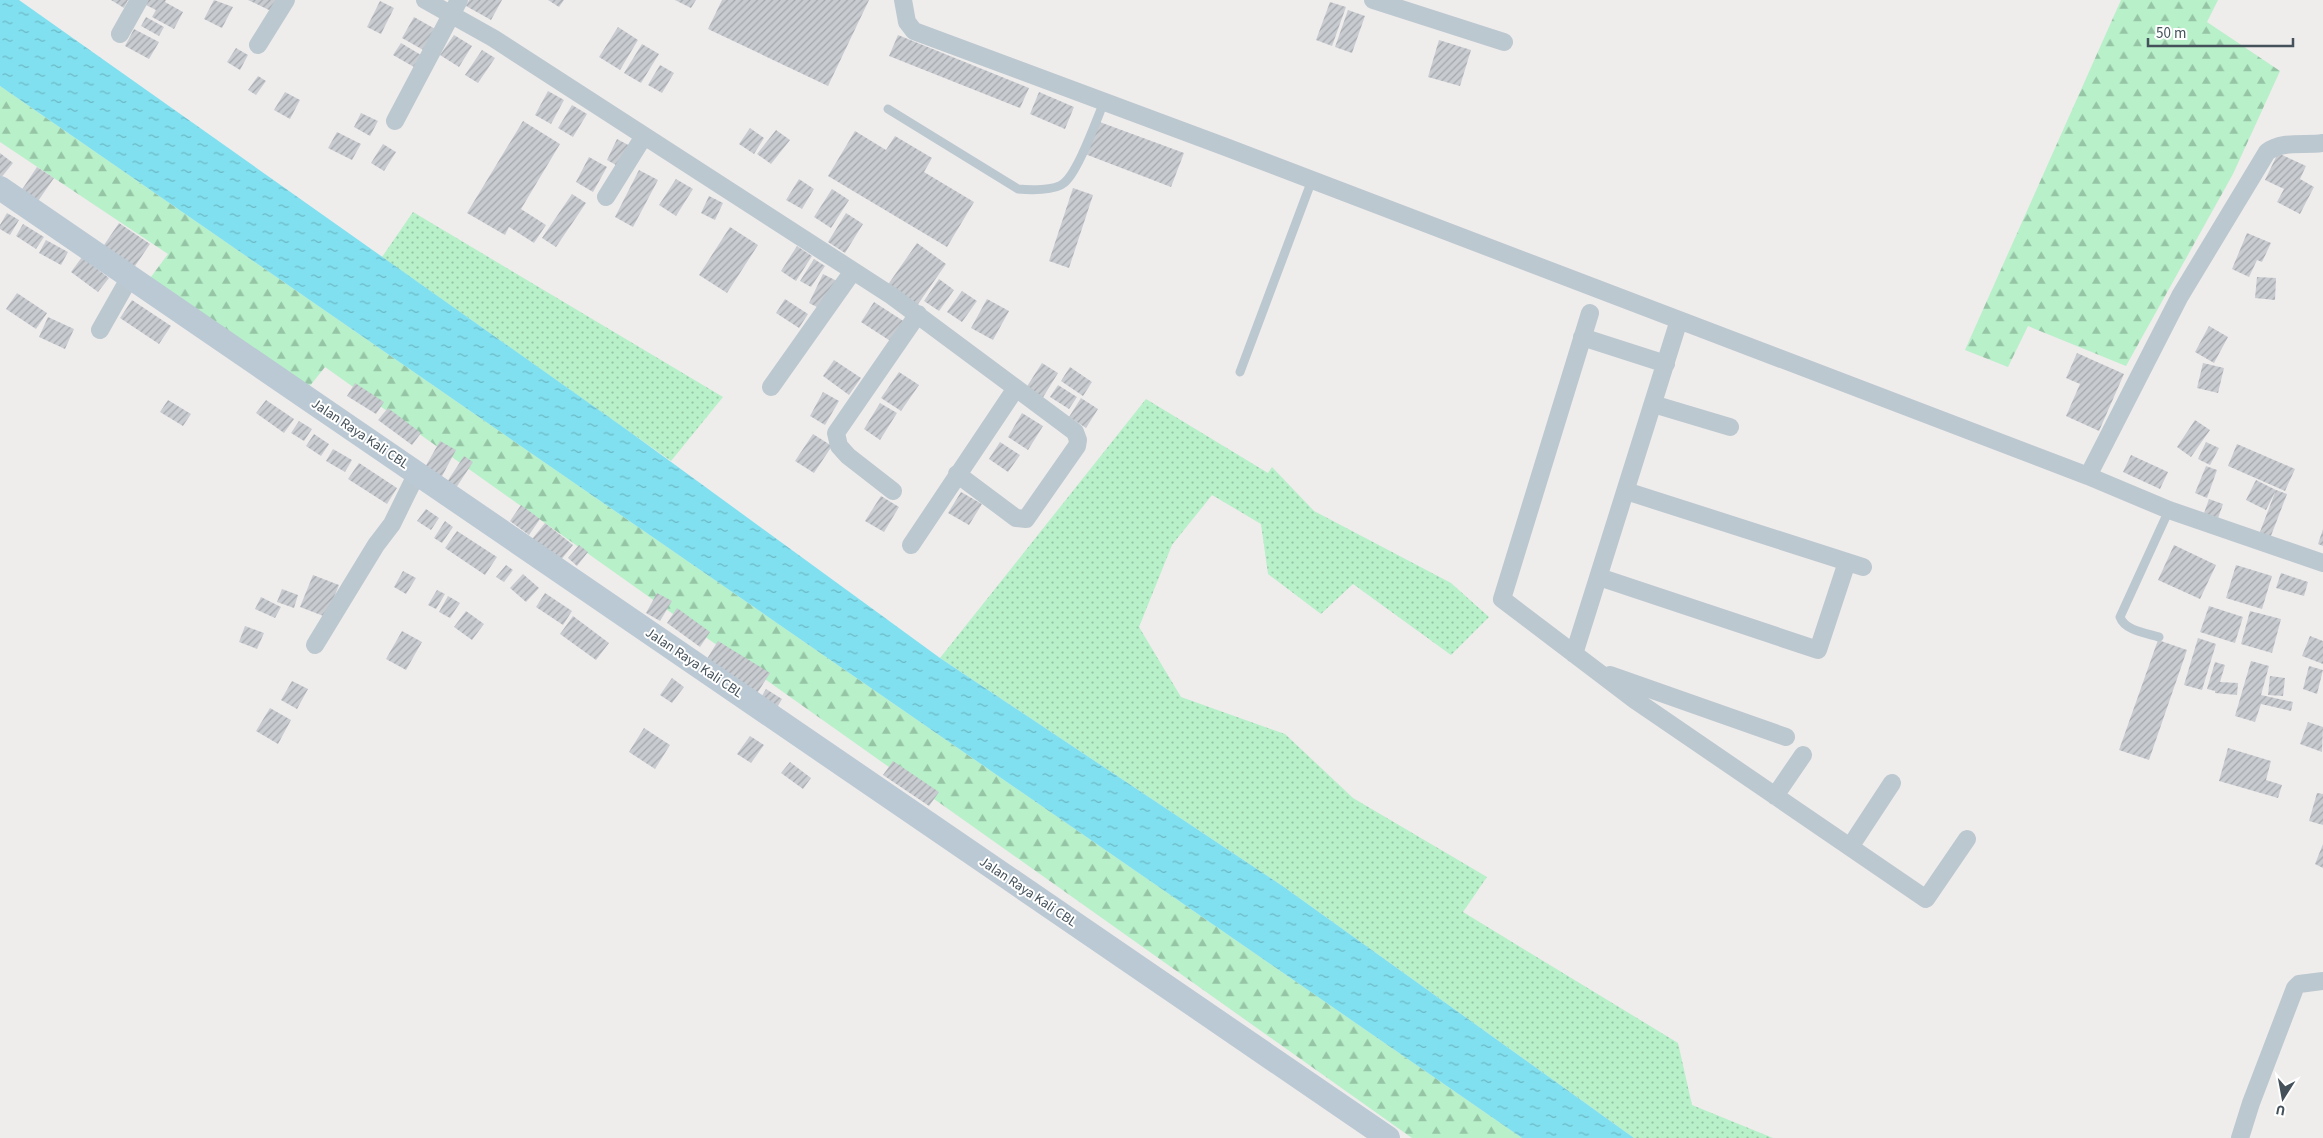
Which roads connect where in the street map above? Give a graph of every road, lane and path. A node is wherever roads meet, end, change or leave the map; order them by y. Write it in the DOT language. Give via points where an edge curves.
graph roads {
  1 [pos="139,0"];
  2 [pos="286,0"];
  3 [pos="425,0"];
  4 [pos="903,0"];
  5 [pos="1373,0"];
  6 [pos="456,8"];
  7 [pos="120,34"];
  8 [pos="1504,42"];
  9 [pos="258,45"];
  10 [pos="1104,102"];
  11 [pos="888,109"];
  12 [pos="395,121"];
  13 [pos="644,136"];
  14 [pos="2323,143"];
  15 [pos="1312,180"];
  16 [pos="0,188"];
  17 [pos="606,197"];
  18 [pos="853,271"];
  19 [pos="130,277"];
  20 [pos="1590,313"];
  21 [pos="918,314"];
  22 [pos="1680,320"];
  23 [pos="100,330"];
  24 [pos="1582,337"];
  25 [pos="1666,364"];
  26 [pos="1240,372"];
  27 [pos="771,388"];
  28 [pos="1016,388"];
  29 [pos="1653,404"];
  30 [pos="1730,427"];
  31 [pos="417,473"];
  32 [pos="957,474"];
  33 [pos="2088,476"];
  34 [pos="893,491"];
  35 [pos="1626,491"];
  36 [pos="2168,510"];
  37 [pos="911,545"];
  38 [pos="2323,563"];
  39 [pos="1598,577"];
  40 [pos="2159,637"];
  41 [pos="315,645"];
  42 [pos="1574,654"];
  43 [pos="1595,670"];
  44 [pos="1786,737"];
  45 [pos="1803,755"];
  46 [pos="1892,783"];
  47 [pos="1775,796"];
  48 [pos="1967,839"];
  49 [pos="1850,847"];
  50 [pos="2323,981"];
  51 [pos="1388,1138"];
  52 [pos="2240,1138"];
  1 -- 7 [label="street"];
  2 -- 9 [label="street"];
  3 -- 6 [label="street"];
  4 -- 10 [label="street" via="906,22 914,31"];
  5 -- 8 [label="street"];
  6 -- 12 [label="street"];
  6 -- 13 [label="street" via="493,38"];
  10 -- 11 [label="lane" via="1072,174 1063,185 1037,190 1018,190"];
  10 -- 15 [label="street"];
  13 -- 17 [label="street"];
  13 -- 18 [label="street"];
  14 -- 33 [label="street" via="2292,144 2272,148 2268,152 2180,296"];
  15 -- 22 [label="street"];
  15 -- 26 [label="lane"];
  16 -- 19 [label="main road, Jalan Raya Kali CBL"];
  18 -- 21 [label="street"];
  18 -- 27 [label="street"];
  19 -- 23 [label="street"];
  19 -- 31 [label="main road, Jalan Raya Kali CBL"];
  20 -- 24 [label="street"];
  21 -- 28 [label="street"];
  21 -- 34 [label="street" via="836,433 839,446 848,456"];
  22 -- 25 [label="street"];
  22 -- 33 [label="street"];
  24 -- 25 [label="street"];
  24 -- 42 [label="street" via="1502,599"];
  25 -- 29 [label="street"];
  28 -- 32 [label="street"];
  28 -- 32 [label="street" via="1075,432 1077,446 1023,520"];
  29 -- 30 [label="street"];
  29 -- 35 [label="street"];
  31 -- 41 [label="street" via="392,524"];
  31 -- 51 [label="main road, Jalan Raya Kali CBL"];
  32 -- 37 [label="street"];
  33 -- 36 [label="street"];
  35 -- 39 [label="street"];
  35 -- 39 [label="street" via="1855,565 1818,650"];
  36 -- 38 [label="street"];
  36 -- 40 [label="lane" via="2120,617 2128,627"];
  39 -- 42 [label="street"];
  42 -- 43 [label="street"];
  43 -- 44 [label="street"];
  43 -- 47 [label="street"];
  45 -- 47 [label="street"];
  46 -- 49 [label="street"];
  47 -- 49 [label="street"];
  48 -- 49 [label="street" via="1926,899"];
  50 -- 52 [label="street" via="2299,984 2296,988 2250,1103"];
}
